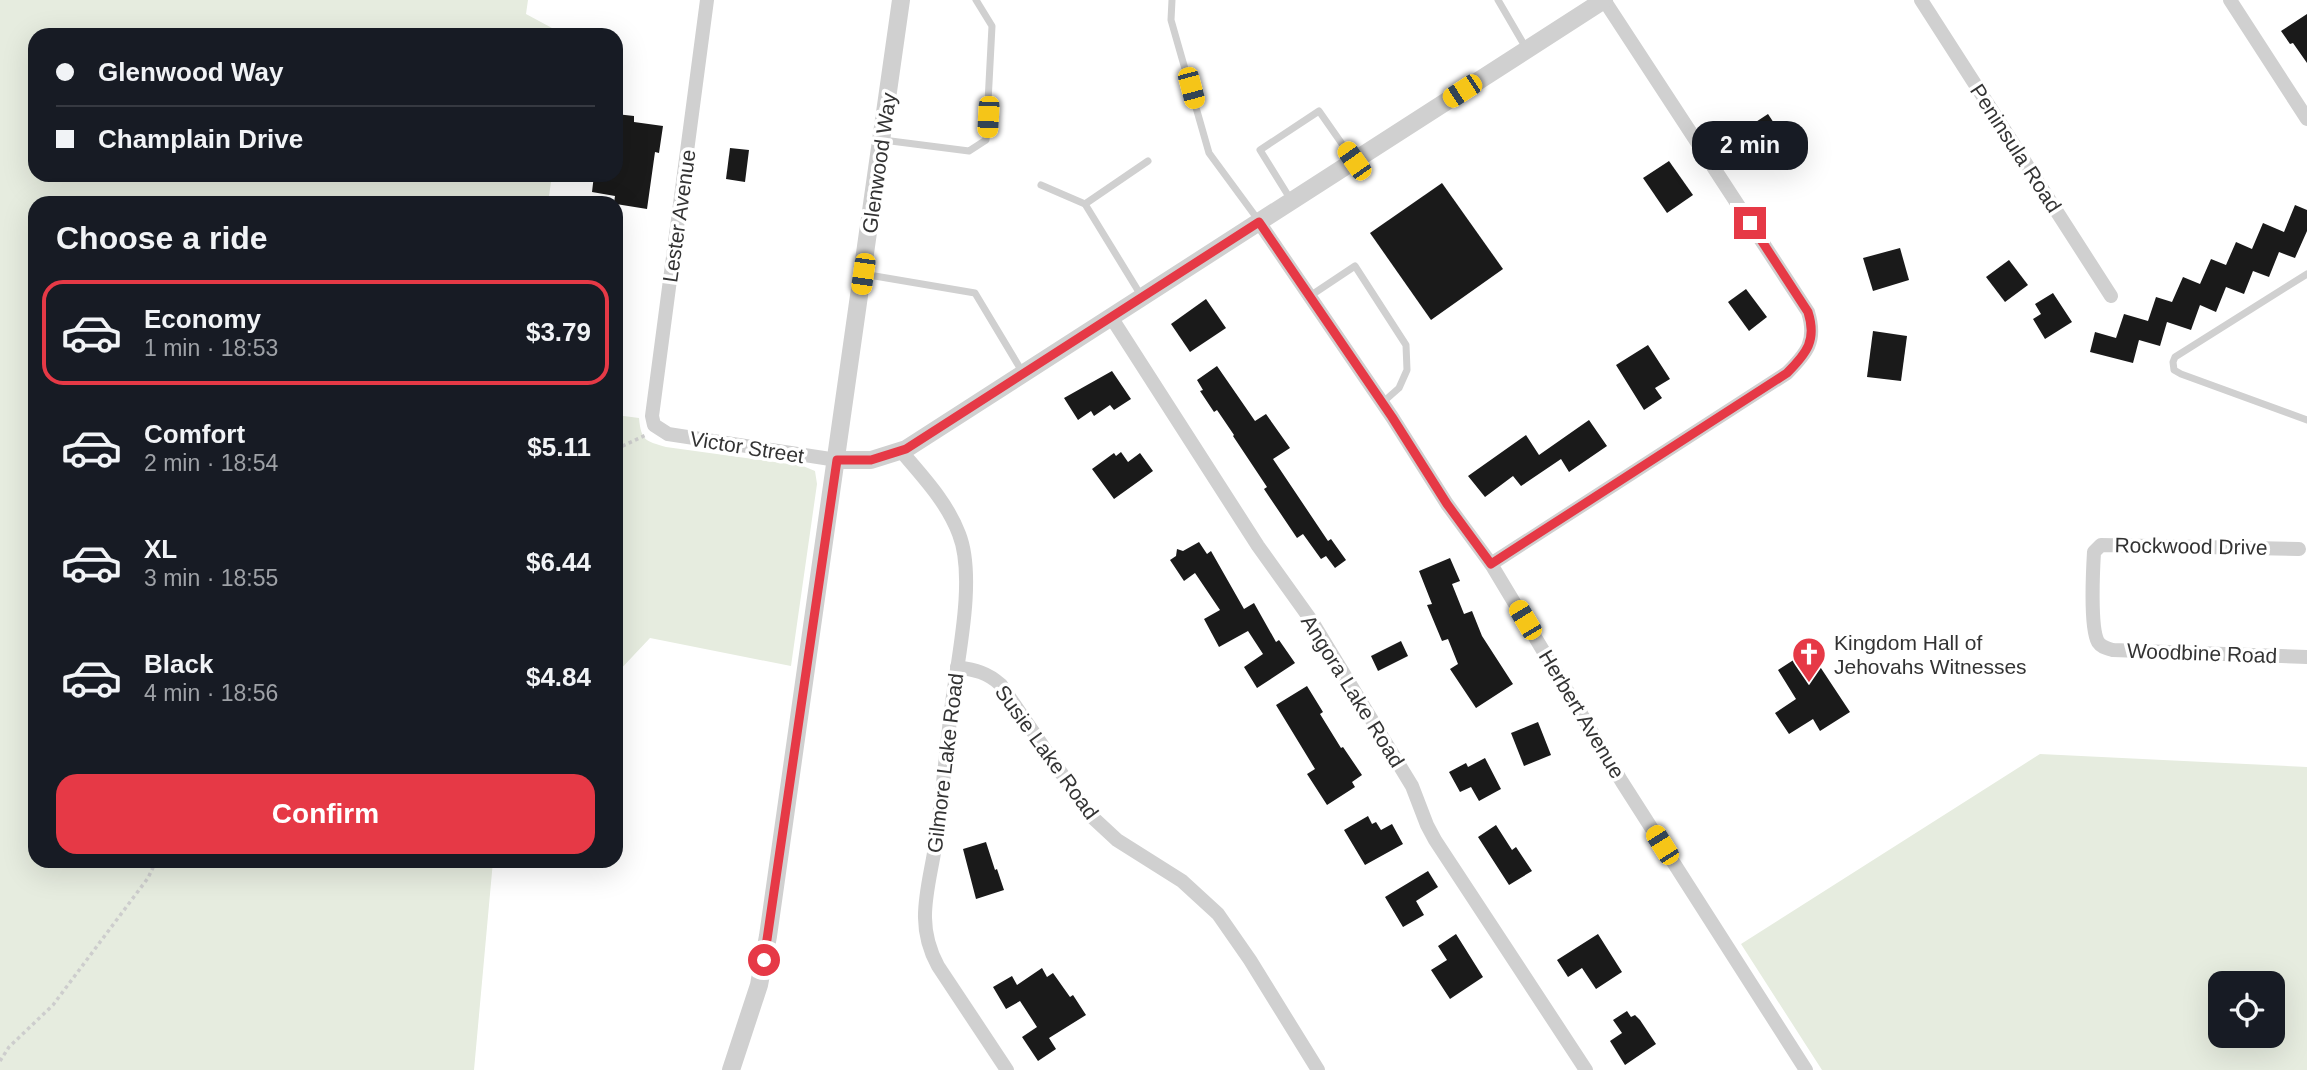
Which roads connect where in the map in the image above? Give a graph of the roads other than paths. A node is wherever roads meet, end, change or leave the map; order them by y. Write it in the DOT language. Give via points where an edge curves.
graph roads {
  1 [pos="707,0"];
  2 [pos="901,0"];
  3 [pos="976,0"];
  4 [pos="1172,0"];
  5 [pos="1498,0"];
  6 [pos="1604,0"];
  7 [pos="1921,0"];
  8 [pos="2230,0"];
  9 [pos="1527,50"];
  10 [pos="2307,119"];
  11 [pos="882,140"];
  12 [pos="1148,161"];
  13 [pos="1354,161"];
  14 [pos="1041,185"];
  15 [pos="1292,201"];
  16 [pos="1085,204"];
  17 [pos="1259,222"];
  18 [pos="863,274"];
  19 [pos="2307,274"];
  20 [pos="2111,296"];
  21 [pos="1142,297"];
  22 [pos="1310,297"];
  23 [pos="1111,317"];
  24 [pos="1024,373"];
  25 [pos="1382,403"];
  26 [pos="2307,420"];
  27 [pos="658,430"];
  28 [pos="901,451"];
  29 [pos="837,460"];
  30 [pos="2300,548"];
  31 [pos="1491,564"];
  32 [pos="2099,643"];
  33 [pos="2307,657"];
  34 [pos="957,667"];
  35 [pos="731,1070"];
  36 [pos="1007,1070"];
  37 [pos="1318,1070"];
  38 [pos="1586,1070"];
  39 [pos="1806,1070"];
  1 -- 27 [label="street, Lester Avenue" via="652,416"];
  2 -- 11 [label="street, Glenwood Way"];
  3 -- 11 [label="lane" via="992,26 986,140 969,151"];
  4 -- 17 [label="lane" via="1171,20 1209,153"];
  5 -- 9 [label="lane"];
  6 -- 9 [label="street"];
  6 -- 31 [label="street" via="1808,312 1811,343 1787,373"];
  7 -- 20 [label="street, Peninsula Road"];
  8 -- 10 [label="street"];
  9 -- 13 [label="street"];
  11 -- 18 [label="street, Glenwood Way"];
  12 -- 16 [label="lane"];
  13 -- 15 [label="street"];
  13 -- 15 [label="lane" via="1320,111 1260,150"];
  14 -- 16 [label="lane"];
  15 -- 17 [label="street"];
  16 -- 21 [label="lane"];
  17 -- 21 [label="street"];
  17 -- 22 [label="street, Herbert Avenue"];
  18 -- 24 [label="lane" via="975,293"];
  18 -- 29 [label="street, Glenwood Way"];
  19 -- 26 [label="lane" via="2173,362 2181,374"];
  21 -- 23 [label="street"];
  22 -- 25 [label="street, Herbert Avenue"];
  22 -- 25 [label="lane" via="1355,266 1406,345 1407,370 1399,388"];
  23 -- 24 [label="street"];
  23 -- 38 [label="street, Angora Lake Road" via="1318,632 1412,786 1436,840"];
  24 -- 28 [label="street"];
  25 -- 31 [label="street, Herbert Avenue"];
  27 -- 29 [label="street, Victor Street"];
  28 -- 29 [label="street" via="871,460"];
  28 -- 34 [label="street, Gilmore Lake Road" via="935,491 960,534 966,582"];
  29 -- 35 [label="street, Glenwood Way" via="768,936 759,985"];
  30 -- 32 [label="street, Rockwood Drive" via="2101,545 2094,552 2093,565"];
  31 -- 39 [label="street, Herbert Avenue" via="1622,782"];
  32 -- 33 [label="street, Woodbine Road" via="2113,650"];
  34 -- 36 [label="street, Gilmore Lake Road" via="924,930 938,966"];
  34 -- 37 [label="street, Susie Lake Road" via="979,671 1001,685 1090,815 1117,840 1182,880 1218,914"];
}
